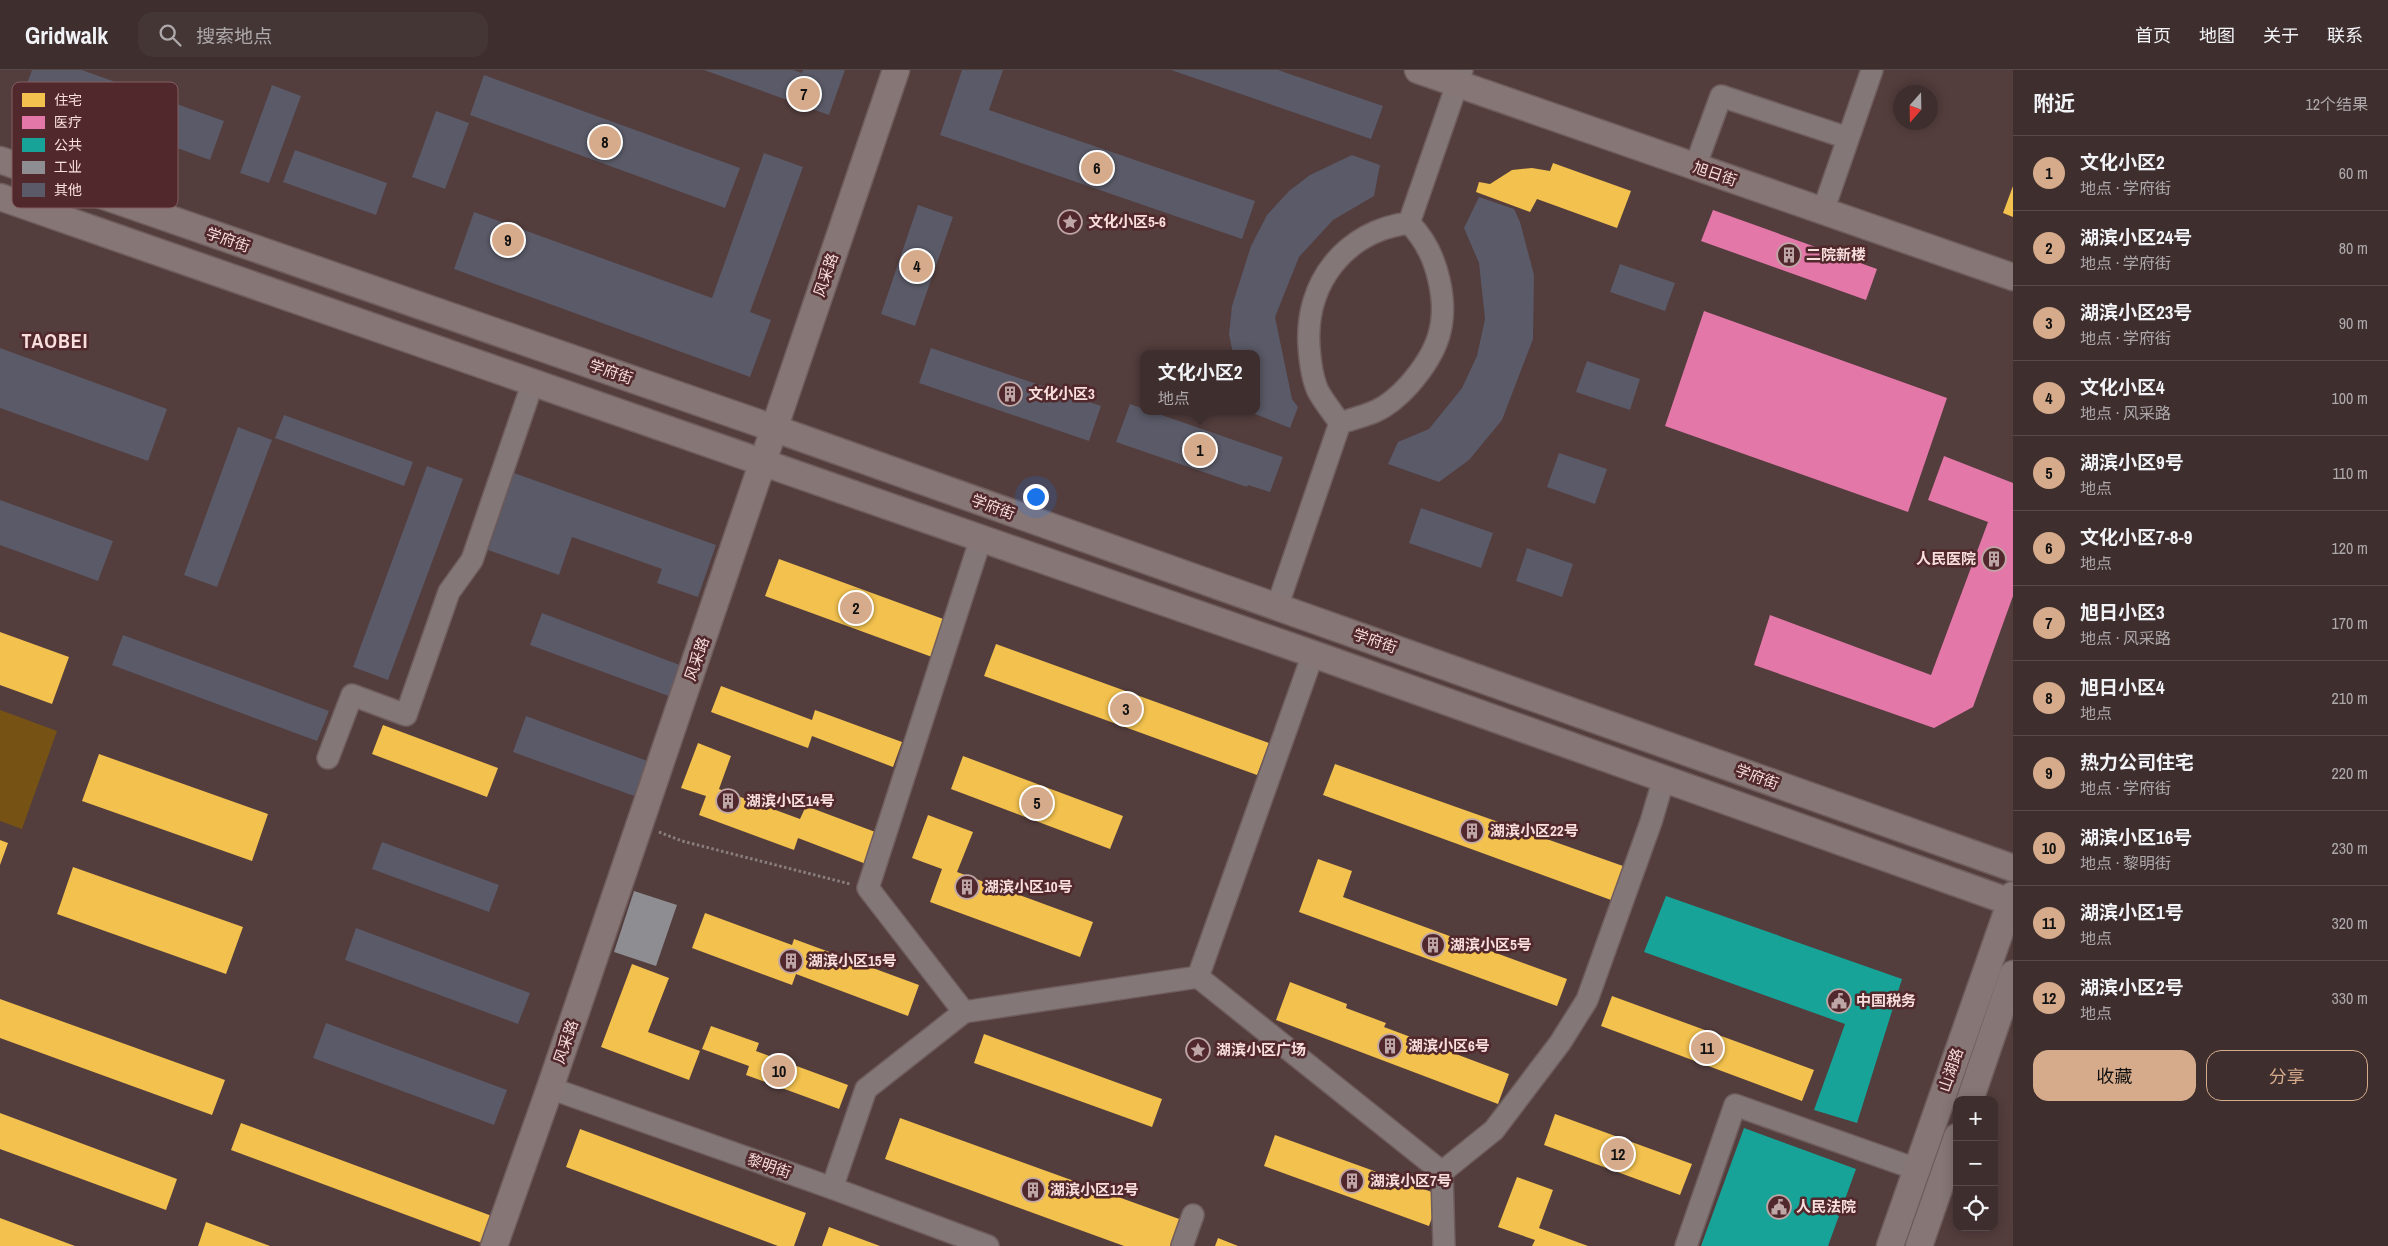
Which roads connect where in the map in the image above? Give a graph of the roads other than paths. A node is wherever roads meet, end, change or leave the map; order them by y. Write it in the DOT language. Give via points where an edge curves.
graph roads {
  1 [pos="896,70"];
  2 [pos="1418,70"];
  3 [pos="1872,70"];
  4 [pos="1460,77"];
  5 [pos="1848,138"];
  6 [pos="0,160"];
  7 [pos="12,164"];
  8 [pos="1695,167"];
  9 [pos="0,197"];
  10 [pos="12,201"];
  11 [pos="32,208"];
  12 [pos="138,208"];
  13 [pos="1823,211"];
  14 [pos="1409,223"];
  15 [pos="2013,277"];
  16 [pos="533,382"];
  17 [pos="1340,423"];
  18 [pos="773,428"];
  19 [pos="764,462"];
  20 [pos="981,538"];
  21 [pos="1277,607"];
  22 [pos="1313,654"];
  23 [pos="1433,662"];
  24 [pos="1422,692"];
  25 [pos="328,758"];
  26 [pos="1664,778"];
  27 [pos="2013,868"];
  28 [pos="2012,900"];
  29 [pos="2013,974"];
  30 [pos="1198,977"];
  31 [pos="964,1012"];
  32 [pos="550,1088"];
  33 [pos="1971,1096"];
  34 [pos="1956,1141"];
  35 [pos="1916,1169"];
  36 [pos="1442,1172"];
  37 [pos="832,1188"];
  38 [pos="1193,1214"];
  39 [pos="494,1246"];
  40 [pos="988,1246"];
  41 [pos="1182,1246"];
  42 [pos="1444,1246"];
  43 [pos="1686,1246"];
  44 [pos="1890,1246"];
  45 [pos="1919,1246"];
  1 -- 18 [label="main road, 风采路"];
  2 -- 4 [label="main road, 旭日街"];
  3 -- 5 [label="street"];
  4 -- 8 [label="main road, 旭日街"];
  4 -- 14 [label="street"];
  5 -- 8 [label="street" via="1722,96"];
  5 -- 13 [label="street"];
  6 -- 7 [label="main road, 学府街"];
  8 -- 13 [label="main road, 旭日街"];
  9 -- 10 [label="main road"];
  11 -- 16 [label="main road"];
  12 -- 18 [label="main road, 学府街"];
  13 -- 15 [label="main road, 旭日街"];
  14 -- 17 [label="street" via="1381,229 1348,251 1323,276 1312,303 1308,329 1310,364 1318,390"];
  14 -- 17 [label="street" via="1427,245 1443,298 1444,318 1436,346 1423,369 1400,395 1377,411"];
  16 -- 19 [label="main road"];
  16 -- 25 [label="street" via="472,560 449,592 406,715 352,695"];
  17 -- 21 [label="street"];
  18 -- 19 [label="main road, 风采路"];
  18 -- 21 [label="main road, 学府街"];
  19 -- 20 [label="main road"];
  19 -- 32 [label="main road, 风采路"];
  20 -- 22 [label="main road"];
  20 -- 31 [label="street" via="868,888"];
  21 -- 23 [label="main road, 学府街"];
  22 -- 24 [label="main road"];
  22 -- 30 [label="street"];
  23 -- 24 [label="main road" via="1440,681 1434,688"];
  23 -- 27 [label="main road, 学府街"];
  24 -- 26 [label="main road"];
  26 -- 28 [label="main road"];
  26 -- 36 [label="street" via="1587,1000 1560,1043 1494,1130"];
  28 -- 35 [label="main road, 山湖路"];
  29 -- 33 [label="main road, 山湖路"];
  30 -- 31 [label="street"];
  30 -- 36 [label="street"];
  31 -- 37 [label="street" via="866,1089"];
  32 -- 37 [label="street, 黎明街"];
  32 -- 39 [label="main road, 风采路"];
  34 -- 45 [label="main road"];
  35 -- 43 [label="street" via="1735,1105"];
  35 -- 44 [label="main road, 山湖路"];
  36 -- 42 [label="street"];
  37 -- 40 [label="street, 黎明街"];
  38 -- 41 [label="street"];
}
